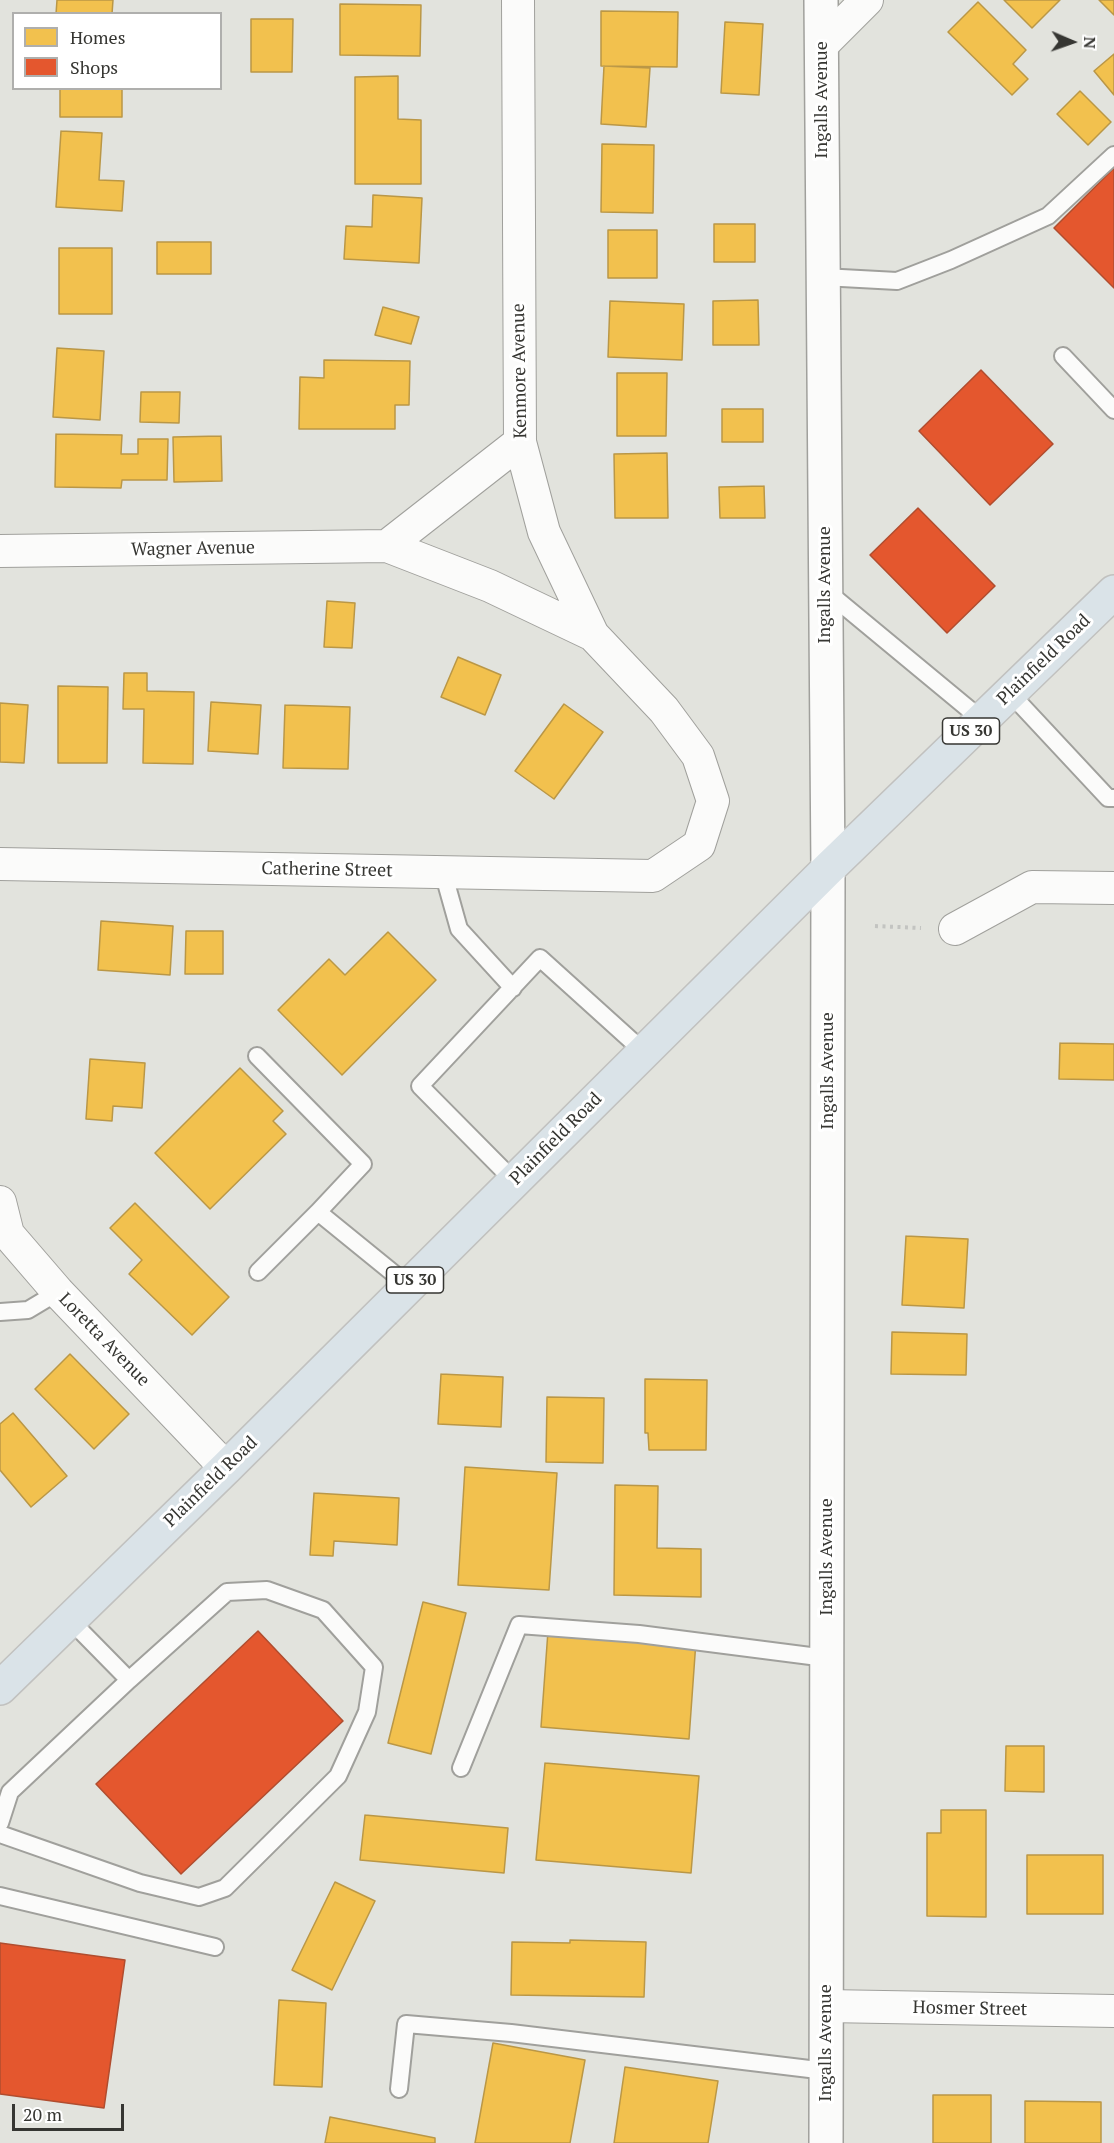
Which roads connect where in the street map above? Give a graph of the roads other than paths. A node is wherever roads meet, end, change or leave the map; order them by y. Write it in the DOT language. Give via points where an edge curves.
graph roads {
  1 [pos="518,0"];
  2 [pos="821,0"];
  3 [pos="867,0"];
  4 [pos="821,46"];
  5 [pos="1114,155"];
  6 [pos="823,277"];
  7 [pos="1063,356"];
  8 [pos="1114,410"];
  9 [pos="520,441"];
  10 [pos="387,546"];
  11 [pos="0,551"];
  12 [pos="825,590"];
  13 [pos="1114,592"];
  14 [pos="593,635"];
  15 [pos="1010,693"];
  16 [pos="982,720"];
  17 [pos="1114,798"];
  18 [pos="0,864"];
  19 [pos="828,869"];
  20 [pos="443,872"];
  21 [pos="654,876"];
  22 [pos="1114,888"];
  23 [pos="955,929"];
  24 [pos="513,988"];
  25 [pos="644,1052"];
  26 [pos="257,1056"];
  27 [pos="514,1181"];
  28 [pos="0,1202"];
  29 [pos="318,1212"];
  30 [pos="258,1272"];
  31 [pos="409,1286"];
  32 [pos="58,1292"];
  33 [pos="0,1312"];
  34 [pos="226,1468"];
  35 [pos="70,1620"];
  36 [pos="826,1658"];
  37 [pos="129,1680"];
  38 [pos="0,1688"];
  39 [pos="461,1768"];
  40 [pos="0,1823"];
  41 [pos="0,1834"];
  42 [pos="0,1896"];
  43 [pos="215,1947"];
  44 [pos="826,2006"];
  45 [pos="1114,2011"];
  46 [pos="826,2070"];
  47 [pos="399,2089"];
  48 [pos="826,2143"];
  1 -- 9 [label="street, Kenmore Avenue"];
  2 -- 4 [label="street, Ingalls Avenue"];
  3 -- 4 [label="street"];
  4 -- 6 [label="street, Ingalls Avenue"];
  5 -- 6 [label="lane" via="1048,216 951,260 897,281"];
  6 -- 12 [label="street, Ingalls Avenue"];
  7 -- 8 [label="lane"];
  9 -- 10 [label="street"];
  9 -- 14 [label="street, Kenmore Avenue" via="544,532"];
  10 -- 11 [label="street, Wagner Avenue"];
  10 -- 14 [label="street, Wagner Avenue" via="490,586"];
  12 -- 16 [label="lane"];
  12 -- 19 [label="street, Ingalls Avenue"];
  13 -- 15 [label="main road, Plainfield Road / US 30"];
  14 -- 21 [label="street, Kenmore Avenue" via="664,710 699,756 713,801 699,845"];
  15 -- 16 [label="main road, Plainfield Road / US 30"];
  15 -- 17 [label="lane" via="1108,798"];
  16 -- 19 [label="main road, Plainfield Road / US 30"];
  18 -- 20 [label="street, Catherine Street"];
  19 -- 25 [label="main road, Plainfield Road / US 30"];
  19 -- 36 [label="street, Ingalls Avenue"];
  20 -- 21 [label="street, Catherine Street"];
  20 -- 24 [label="lane" via="459,929"];
  22 -- 23 [label="street" via="1032,887"];
  24 -- 25 [label="lane" via="540,958"];
  24 -- 27 [label="lane" via="420,1086"];
  25 -- 27 [label="main road, Plainfield Road / US 30"];
  26 -- 29 [label="lane" via="363,1164"];
  27 -- 31 [label="main road, Plainfield Road / US 30"];
  28 -- 32 [label="street, Loretta Avenue" via="8,1234"];
  29 -- 30 [label="lane"];
  29 -- 31 [label="lane"];
  31 -- 34 [label="main road, Plainfield Road / US 30"];
  32 -- 33 [label="lane" via="28,1310"];
  32 -- 34 [label="street, Loretta Avenue"];
  34 -- 35 [label="main road, Plainfield Road / US 30"];
  35 -- 37 [label="lane"];
  35 -- 38 [label="main road, Plainfield Road / US 30"];
  36 -- 39 [label="lane" via="639,1634 519,1625"];
  36 -- 44 [label="street, Ingalls Avenue"];
  37 -- 40 [label="lane" via="10,1792"];
  37 -- 41 [label="lane" via="226,1592 267,1590 323,1610 374,1667 367,1712 338,1776 225,1888 199,1897 150,1886"];
  42 -- 43 [label="lane"];
  44 -- 45 [label="street, Hosmer Street"];
  44 -- 46 [label="street, Ingalls Avenue"];
  46 -- 47 [label="lane" via="405,2024"];
  46 -- 48 [label="street, Ingalls Avenue"];
}
